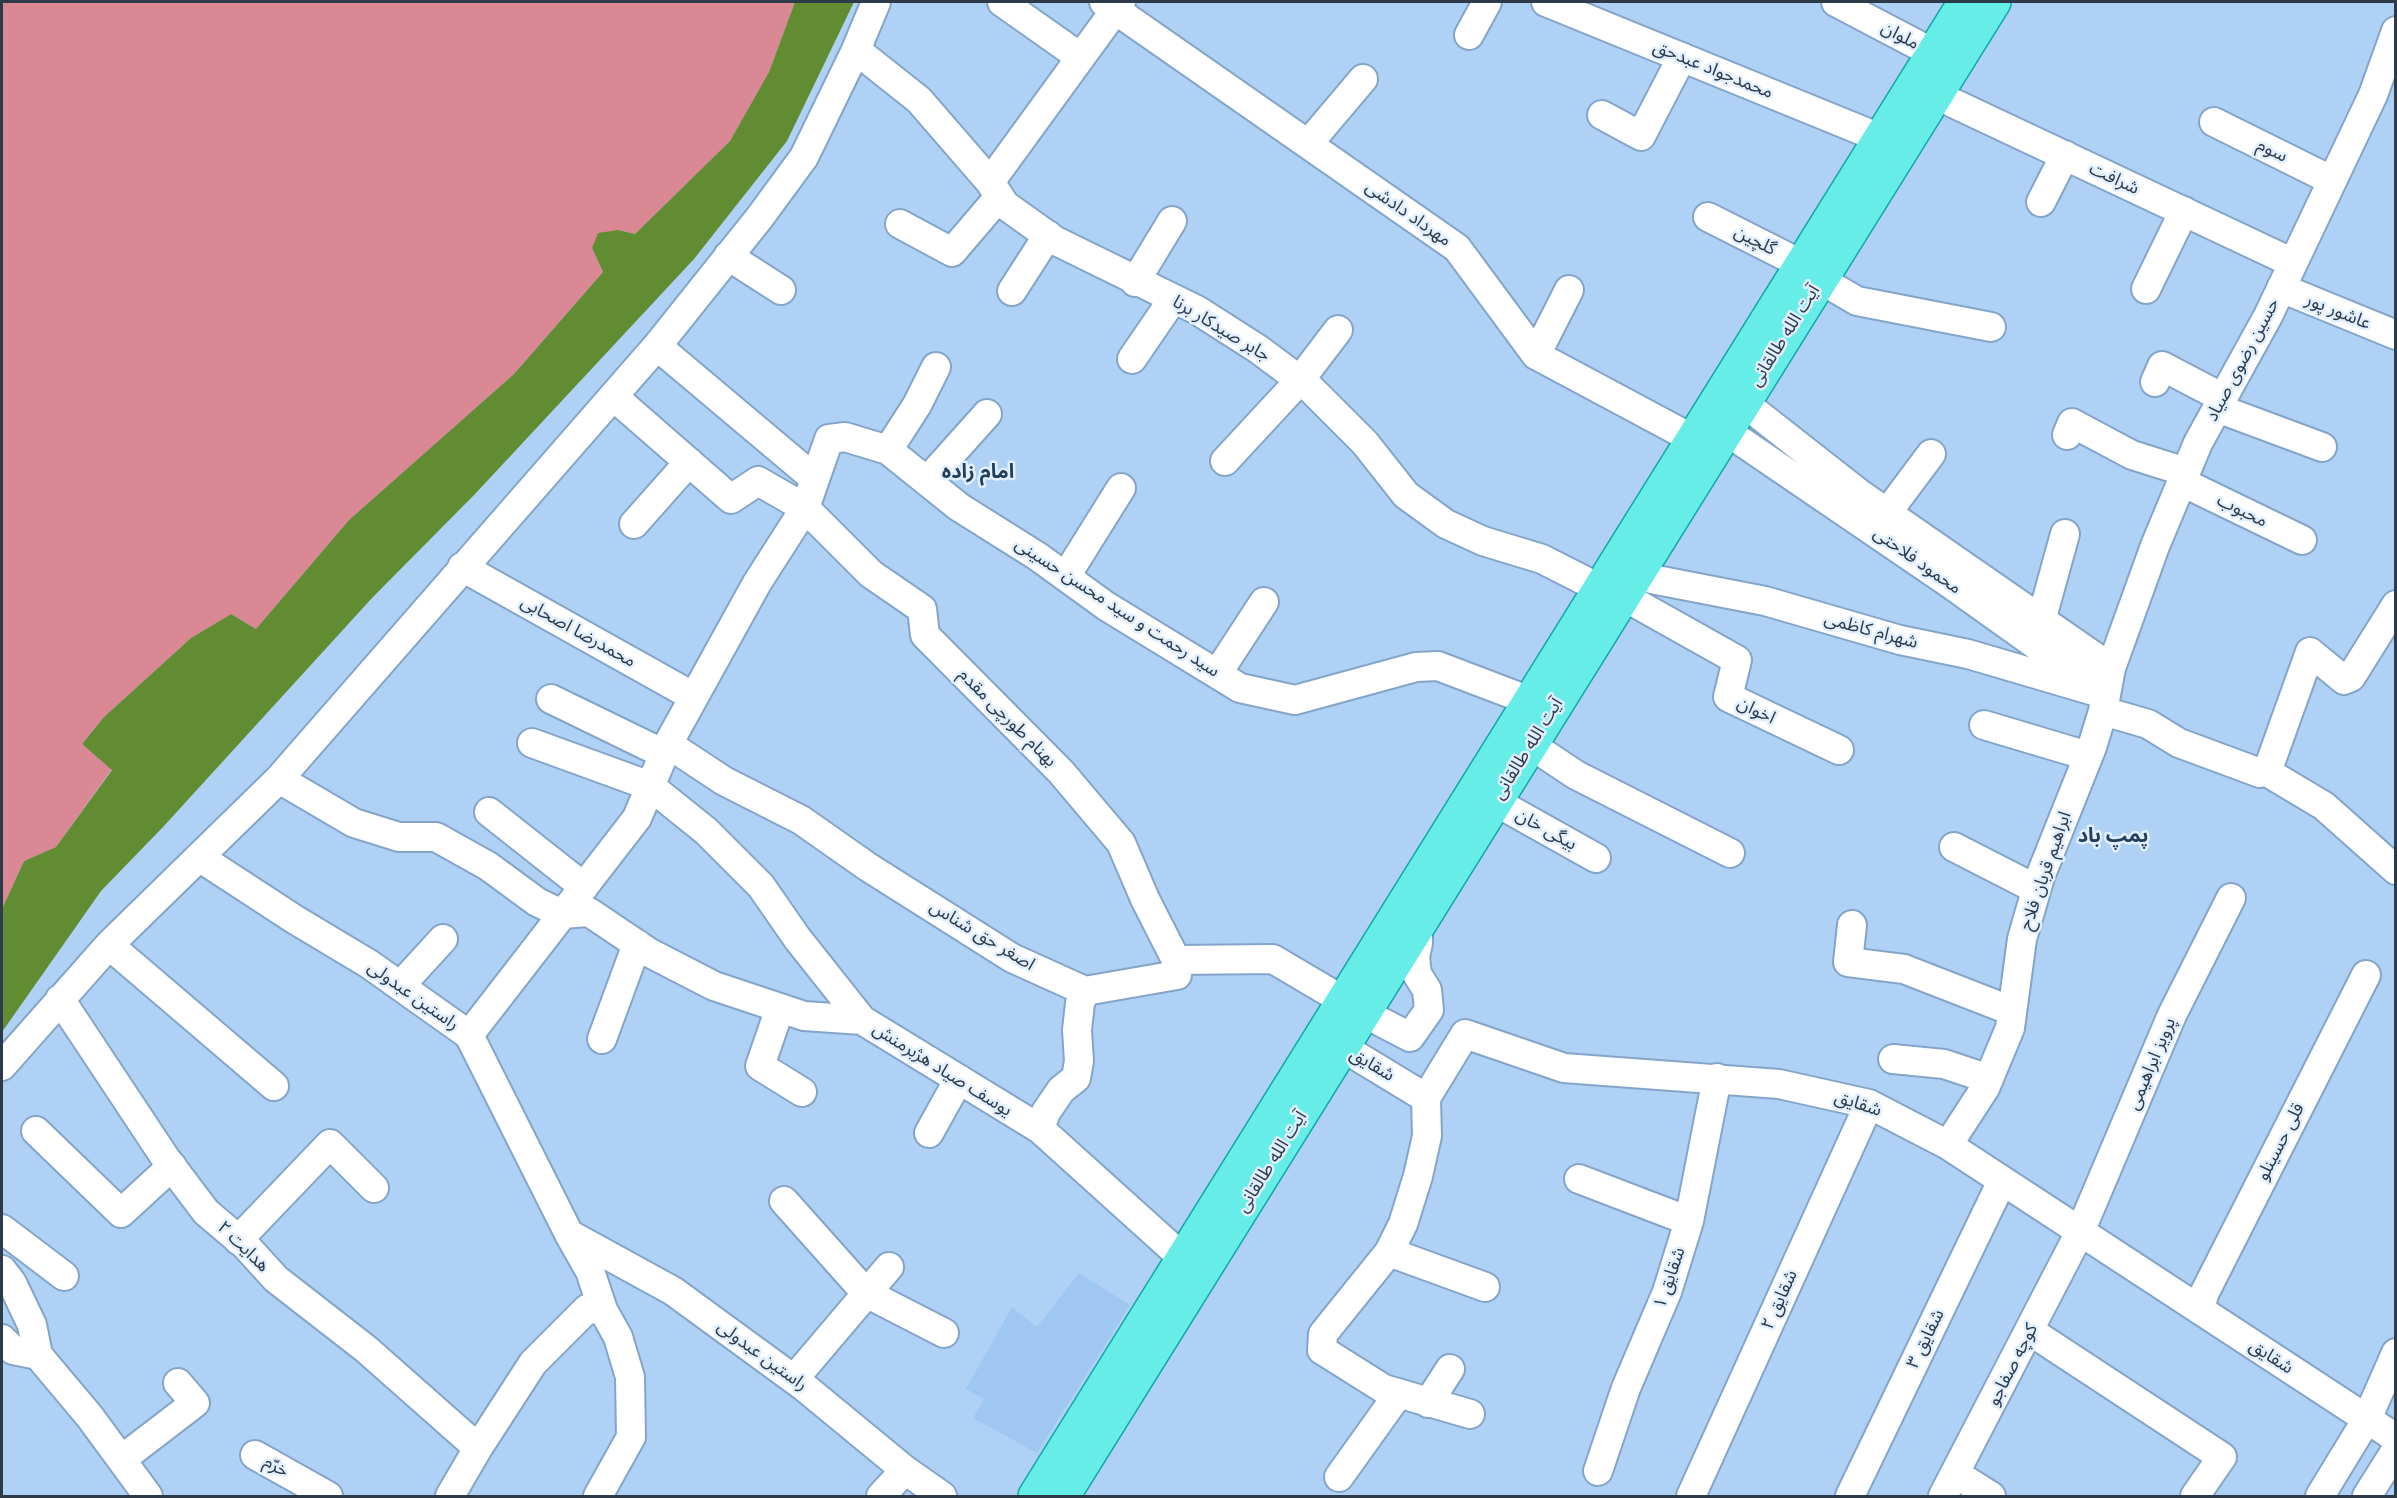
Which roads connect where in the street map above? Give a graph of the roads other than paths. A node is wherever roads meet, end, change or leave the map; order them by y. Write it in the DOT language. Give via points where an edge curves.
graph roads {
  1 [pos="876,2"];
  2 [pos="1002,2"];
  3 [pos="1486,2"];
  4 [pos="1546,2"];
  5 [pos="1836,2"];
  6 [pos="1965,2"];
  7 [pos="1994,2"];
  8 [pos="1114,4"];
  9 [pos="2396,31"];
  10 [pos="1469,34"];
  11 [pos="856,50"];
  12 [pos="1933,53"];
  13 [pos="1080,57"];
  14 [pos="1682,57"];
  15 [pos="1363,79"];
  16 [pos="1936,95"];
  17 [pos="1602,116"];
  18 [pos="2214,122"];
  19 [pos="1880,138"];
  20 [pos="1308,144"];
  21 [pos="2065,155"];
  22 [pos="2331,180"];
  23 [pos="994,189"];
  24 [pos="2041,202"];
  25 [pos="2184,211"];
  26 [pos="1708,217"];
  27 [pos="1172,221"];
  28 [pos="900,224"];
  29 [pos="1048,235"];
  30 [pos="728,256"];
  31 [pos="2293,262"];
  32 [pos="1811,272"];
  33 [pos="1135,282"];
  34 [pos="2281,288"];
  35 [pos="2146,289"];
  36 [pos="782,290"];
  37 [pos="1569,290"];
  38 [pos="1012,291"];
  39 [pos="1173,299"];
  40 [pos="1991,327"];
  41 [pos="1338,330"];
  42 [pos="2396,335"];
  43 [pos="657,346"];
  44 [pos="1536,355"];
  45 [pos="1132,358"];
  46 [pos="936,367"];
  47 [pos="1300,380"];
  48 [pos="2155,382"];
  49 [pos="613,396"];
  50 [pos="1744,403"];
  51 [pos="2220,403"];
  52 [pos="987,414"];
  53 [pos="1709,429"];
  54 [pos="2067,435"];
  55 [pos="2322,447"];
  56 [pos="888,450"];
  57 [pos="1931,454"];
  58 [pos="1225,461"];
  59 [pos="689,462"];
  60 [pos="2184,477"];
  61 [pos="814,479"];
  62 [pos="927,481"];
  63 [pos="1121,488"];
  64 [pos="1854,503"];
  65 [pos="805,508"];
  66 [pos="1887,513"];
  67 [pos="634,524"];
  68 [pos="2065,534"];
  69 [pos="2302,540"];
  70 [pos="462,567"];
  71 [pos="1953,573"];
  72 [pos="1066,576"];
  73 [pos="1620,586"];
  74 [pos="1264,602"];
  75 [pos="2396,605"];
  76 [pos="2041,621"];
  77 [pos="1217,674"];
  78 [pos="2106,691"];
  79 [pos="694,697"];
  80 [pos="551,699"];
  81 [pos="1530,701"];
  82 [pos="1984,725"];
  83 [pos="532,742"];
  84 [pos="1531,746"];
  85 [pos="666,749"];
  86 [pos="1839,750"];
  87 [pos="2088,756"];
  88 [pos="2267,772"];
  89 [pos="279,779"];
  90 [pos="650,786"];
  91 [pos="1496,802"];
  92 [pos="489,812"];
  93 [pos="1954,847"];
  94 [pos="1730,853"];
  95 [pos="199,857"];
  96 [pos="1596,858"];
  97 [pos="2396,870"];
  98 [pos="584,887"];
  99 [pos="2036,889"];
  100 [pos="2231,898"];
  101 [pos="562,914"];
  102 [pos="1852,925"];
  103 [pos="1418,927"];
  104 [pos="443,939"];
  105 [pos="637,944"];
  106 [pos="108,945"];
  107 [pos="1176,960"];
  108 [pos="2366,975"];
  109 [pos="400,986"];
  110 [pos="1085,991"];
  111 [pos="60,999"];
  112 [pos="1354,1007"];
  113 [pos="780,1008"];
  114 [pos="2012,1011"];
  115 [pos="862,1020"];
  116 [pos="469,1035"];
  117 [pos="602,1039"];
  118 [pos="1332,1041"];
  119 [pos="1893,1059"];
  120 [pos="2,1066"];
  121 [pos="959,1078"];
  122 [pos="1717,1078"];
  123 [pos="1989,1079"];
  124 [pos="274,1086"];
  125 [pos="802,1092"];
  126 [pos="1426,1098"];
  127 [pos="1869,1104"];
  128 [pos="1040,1129"];
  129 [pos="36,1131"];
  130 [pos="929,1133"];
  131 [pos="1948,1145"];
  132 [pos="172,1166"];
  133 [pos="1579,1179"];
  134 [pos="2002,1181"];
  135 [pos="374,1188"];
  136 [pos="784,1201"];
  137 [pos="1689,1221"];
  138 [pos="2,1229"];
  139 [pos="2080,1232"];
  140 [pos="569,1234"];
  141 [pos="238,1240"];
  142 [pos="1389,1252"];
  143 [pos="1183,1258"];
  144 [pos="889,1267"];
  145 [pos="2,1270"];
  146 [pos="64,1276"];
  147 [pos="1485,1287"];
  148 [pos="866,1293"];
  149 [pos="603,1310"];
  150 [pos="2200,1310"];
  151 [pos="2030,1331"];
  152 [pos="945,1333"];
  153 [pos="2,1339"];
  154 [pos="2396,1353"];
  155 [pos="38,1355"];
  156 [pos="1450,1369"];
  157 [pos="794,1379"];
  158 [pos="178,1383"];
  159 [pos="1399,1394"];
  160 [pos="1428,1403"];
  161 [pos="1470,1414"];
  162 [pos="2367,1419"];
  163 [pos="2396,1438"];
  164 [pos="477,1448"];
  165 [pos="2396,1450"];
  166 [pos="255,1455"];
  167 [pos="122,1459"];
  168 [pos="905,1470"];
  169 [pos="1598,1471"];
  170 [pos="1339,1477"];
  171 [pos="1949,1485"];
  172 [pos="148,1497"];
  173 [pos="327,1497"];
  174 [pos="450,1497"];
  175 [pos="598,1497"];
  176 [pos="881,1497"];
  177 [pos="942,1497"];
  178 [pos="1035,1497"];
  179 [pos="1063,1497"];
  180 [pos="1691,1497"];
  181 [pos="1850,1497"];
  182 [pos="1991,1497"];
  183 [pos="2195,1497"];
  184 [pos="2320,1497"];
  185 [pos="2367,1497"];
  1 -- 11 [label="street"];
  2 -- 13 [label="street"];
  3 -- 10 [label="street"];
  4 -- 14 [label="street, محمدجواد عبدحق"];
  5 -- 12 [label="street, ملوان"];
  6 -- 12 [label="main road, آیت الله طالقانی"];
  7 -- 16 [label="main road, آیت الله طالقانی"];
  8 -- 13 [label="street"];
  8 -- 20 [label="street, مهرداد دادشی"];
  9 -- 22 [label="street, حسین رضوی صیاد" via="2373,95"];
  11 -- 23 [label="street, جابر صیدکار برنا" via="919,100"];
  11 -- 30 [label="street" via="804,157"];
  12 -- 19 [label="main road, آیت الله طالقانی"];
  13 -- 23 [label="street"];
  14 -- 17 [label="street" via="1641,136"];
  14 -- 19 [label="street, محمدجواد عبدحق"];
  15 -- 20 [label="street"];
  16 -- 21 [label="street, شرافت"];
  16 -- 32 [label="main road, آیت الله طالقانی"];
  18 -- 22 [label="street, سوم"];
  19 -- 32 [label="main road, آیت الله طالقانی"];
  20 -- 44 [label="street, مهرداد دادشی" via="1457,248"];
  21 -- 24 [label="street"];
  21 -- 25 [label="street, شرافت"];
  22 -- 31 [label="street, حسین رضوی صیاد"];
  23 -- 28 [label="street" via="952,252"];
  23 -- 29 [label="street, جابر صیدکار برنا" via="1005,205"];
  25 -- 31 [label="street, شرافت"];
  25 -- 35 [label="street"];
  26 -- 32 [label="street, گلچین"];
  27 -- 33 [label="street"];
  29 -- 33 [label="street, جابر صیدکار برنا"];
  29 -- 38 [label="street"];
  30 -- 36 [label="street"];
  30 -- 43 [label="street"];
  31 -- 34 [label="street, حسین رضوی صیاد"];
  32 -- 40 [label="street, گلچین" via="1857,301"];
  32 -- 50 [label="main road, آیت الله طالقانی"];
  32 -- 53 [label="main road, آیت الله طالقانی"];
  33 -- 39 [label="street, جابر صیدکار برنا"];
  34 -- 42 [label="street, عاشور پور"];
  34 -- 51 [label="street, حسین رضوی صیاد"];
  37 -- 44 [label="street"];
  39 -- 45 [label="street"];
  39 -- 47 [label="street, جابر صیدکار برنا" via="1197,310"];
  41 -- 47 [label="street"];
  43 -- 49 [label="street"];
  43 -- 61 [label="street"];
  44 -- 53 [label="street, مهرداد دادشی"];
  46 -- 56 [label="street"];
  47 -- 58 [label="street"];
  47 -- 73 [label="street, جابر صیدکار برنا" via="1365,443 1406,495 1446,524 1483,541"];
  48 -- 51 [label="street" via="2162,366"];
  49 -- 59 [label="street"];
  49 -- 70 [label="street"];
  50 -- 53 [label="main road, آیت الله طالقانی"];
  50 -- 64 [label="street, محمود فلاحتی"];
  51 -- 55 [label="street"];
  51 -- 60 [label="street, حسین رضوی صیاد"];
  52 -- 62 [label="street"];
  53 -- 64 [label="street, محمود فلاحتی"];
  53 -- 73 [label="main road, آیت الله طالقانی"];
  54 -- 60 [label="street, محبوب" via="2072,423"];
  56 -- 61 [label="street, سید رحمت و سید محسن حسینی" via="845,437 829,439"];
  56 -- 62 [label="street, سید رحمت و سید محسن حسینی"];
  57 -- 66 [label="street"];
  59 -- 65 [label="street" via="731,498 758,481"];
  59 -- 67 [label="street"];
  60 -- 69 [label="street, محبوب"];
  60 -- 78 [label="street, حسین رضوی صیاد" via="2155,546"];
  61 -- 65 [label="street, سید رحمت و سید محسن حسینی"];
  62 -- 72 [label="street, سید رحمت و سید محسن حسینی" via="959,507"];
  63 -- 72 [label="street"];
  64 -- 66 [label="street, محمود فلاحتی"];
  64 -- 71 [label="street, محمود فلاحتی"];
  65 -- 79 [label="street, سید رحمت و سید محسن حسینی" via="758,582"];
  65 -- 107 [label="street, بهنام طورچی مقدم" via="871,574 922,609 925,635 1061,772 1121,843"];
  66 -- 71 [label="street, محمود فلاحتی"];
  68 -- 76 [label="street"];
  70 -- 79 [label="street, محمدرضا اصحابی"];
  70 -- 89 [label="street"];
  71 -- 76 [label="street, محمود فلاحتی"];
  71 -- 78 [label="street, محمود فلاحتی"];
  72 -- 77 [label="street, سید رحمت و سید محسن حسینی"];
  73 -- 78 [label="street, شهرام کاظمی" via="1765,601 1900,640"];
  73 -- 81 [label="main road, آیت الله طالقانی"];
  73 -- 84 [label="main road, آیت الله طالقانی"];
  73 -- 86 [label="street, اخوان" via="1737,660 1728,697"];
  74 -- 77 [label="street"];
  75 -- 88 [label="street" via="2351,677 2344,680 2310,652"];
  76 -- 78 [label="street, محمود فلاحتی"];
  77 -- 81 [label="street, سید رحمت و سید محسن حسینی" via="1240,688 1294,700 1416,667 1438,666"];
  78 -- 87 [label="street, ابراهیم قربان فلاح"];
  78 -- 88 [label="street, شهرام کاظمی" via="2179,743 2260,774"];
  79 -- 85 [label="street, سید رحمت و سید محسن حسینی"];
  80 -- 85 [label="street, اصغر حق شناس"];
  81 -- 112 [label="main road, آیت الله طالقانی"];
  82 -- 87 [label="street"];
  83 -- 90 [label="street"];
  84 -- 91 [label="main road, آیت الله طالقانی"];
  84 -- 94 [label="street" via="1576,776"];
  85 -- 90 [label="street, سید رحمت و سید محسن حسینی"];
  85 -- 110 [label="street, اصغر حق شناس" via="801,820 1012,958"];
  87 -- 99 [label="street, ابراهیم قربان فلاح"];
  88 -- 97 [label="street, شهرام کاظمی" via="2324,806"];
  89 -- 95 [label="street"];
  89 -- 101 [label="street, یوسف صیاد هژبرمنش" via="354,823 399,837 436,837"];
  90 -- 98 [label="street, سید رحمت و سید محسن حسینی" via="637,818"];
  90 -- 115 [label="street" via="706,831 762,885 797,938"];
  91 -- 96 [label="street, بیگی خان"];
  91 -- 103 [label="main road, آیت الله طالقانی"];
  92 -- 98 [label="street"];
  93 -- 99 [label="street"];
  95 -- 106 [label="street"];
  95 -- 109 [label="street, راستین عبدولی"];
  98 -- 101 [label="street, سید رحمت و سید محسن حسینی"];
  99 -- 114 [label="street, ابراهیم قربان فلاح" via="2022,939"];
  100 -- 139 [label="street, پرویز ابراهیمی" via="2172,1015"];
  101 -- 105 [label="street, یوسف صیاد هژبرمنش" via="589,912"];
  101 -- 116 [label="street, سید رحمت و سید محسن حسینی"];
  102 -- 114 [label="street" via="1848,962 1904,969"];
  103 -- 112 [label="main road, آیت الله طالقانی"];
  103 -- 112 [label="street" via="1417,974 1427,990 1430,1010 1410,1037"];
  104 -- 109 [label="street"];
  105 -- 113 [label="street, یوسف صیاد هژبرمنش" via="714,986"];
  105 -- 117 [label="street"];
  106 -- 111 [label="street"];
  106 -- 124 [label="street"];
  107 -- 110 [label="street" via="1177,975"];
  107 -- 112 [label="street" via="1273,959"];
  108 -- 150 [label="street, قلی حسینلو" via="2204,1294"];
  109 -- 116 [label="street, راستین عبدولی"];
  110 -- 128 [label="street" via="1077,1029 1080,1061 1076,1078 1061,1090"];
  111 -- 120 [label="street"];
  111 -- 132 [label="street, هدایت ۲"];
  112 -- 118 [label="main road, آیت الله طالقانی"];
  113 -- 115 [label="street, یوسف صیاد هژبرمنش" via="804,1016"];
  113 -- 125 [label="street" via="760,1066"];
  114 -- 123 [label="street, ابراهیم قربان فلاح" via="2010,1028"];
  115 -- 121 [label="street, یوسف صیاد هژبرمنش"];
  116 -- 140 [label="street, راستین عبدولی"];
  118 -- 126 [label="street, شقایق"];
  118 -- 143 [label="main road, آیت الله طالقانی"];
  118 -- 179 [label="main road, آیت الله طالقانی"];
  119 -- 123 [label="street" via="1944,1064"];
  121 -- 128 [label="street, یوسف صیاد هژبرمنش"];
  121 -- 130 [label="street"];
  122 -- 126 [label="street, شقایق" via="1564,1068 1465,1034"];
  122 -- 127 [label="street, شقایق" via="1779,1084"];
  122 -- 137 [label="street, شقایق ۱"];
  123 -- 131 [label="street, ابراهیم قربان فلاح"];
  126 -- 142 [label="street" via="1427,1136 1419,1176"];
  127 -- 131 [label="street, شقایق"];
  127 -- 180 [label="street, شقایق ۲"];
  128 -- 143 [label="street, یوسف صیاد هژبرمنش"];
  129 -- 132 [label="street" via="121,1213"];
  131 -- 134 [label="street, شقایق"];
  132 -- 141 [label="street, هدایت ۲" via="206,1212"];
  133 -- 137 [label="street"];
  134 -- 139 [label="street, شقایق"];
  134 -- 181 [label="street, شقایق ۳"];
  135 -- 141 [label="street" via="330,1144"];
  136 -- 148 [label="street"];
  137 -- 169 [label="street, شقایق ۱" via="1667,1292 1626,1388"];
  138 -- 146 [label="street"];
  139 -- 150 [label="street, شقایق"];
  139 -- 151 [label="street, کوچه صفاجو"];
  140 -- 149 [label="street, راستین عبدولی" via="590,1271"];
  140 -- 157 [label="street, راستین عبدولی" via="673,1291"];
  141 -- 164 [label="street, هدایت ۲" via="276,1279 366,1349"];
  142 -- 147 [label="street"];
  142 -- 159 [label="street" via="1323,1334 1322,1350 1384,1389"];
  143 -- 178 [label="main road, آیت الله طالقانی"];
  144 -- 148 [label="street"];
  145 -- 155 [label="street" via="32,1325"];
  148 -- 152 [label="street"];
  148 -- 157 [label="street"];
  149 -- 164 [label="street" via="587,1310 532,1363"];
  149 -- 175 [label="street, راستین عبدولی" via="618,1336 630,1377 631,1437"];
  150 -- 162 [label="street, شقایق"];
  151 -- 171 [label="street, کوچه صفاجو"];
  151 -- 183 [label="street" via="2222,1457"];
  153 -- 155 [label="street" via="13,1350"];
  154 -- 162 [label="street"];
  155 -- 167 [label="street"];
  156 -- 160 [label="street"];
  157 -- 168 [label="street, راستین عبدولی"];
  158 -- 167 [label="street" via="195,1403"];
  159 -- 160 [label="street"];
  159 -- 170 [label="street"];
  160 -- 161 [label="street"];
  162 -- 163 [label="street, شقایق"];
  162 -- 184 [label="street"];
  164 -- 174 [label="street"];
  165 -- 185 [label="street"];
  166 -- 173 [label="street, خرّم"];
  167 -- 172 [label="street"];
  168 -- 176 [label="street"];
  168 -- 177 [label="street, راستین عبدولی"];
  171 -- 182 [label="street"];
}
